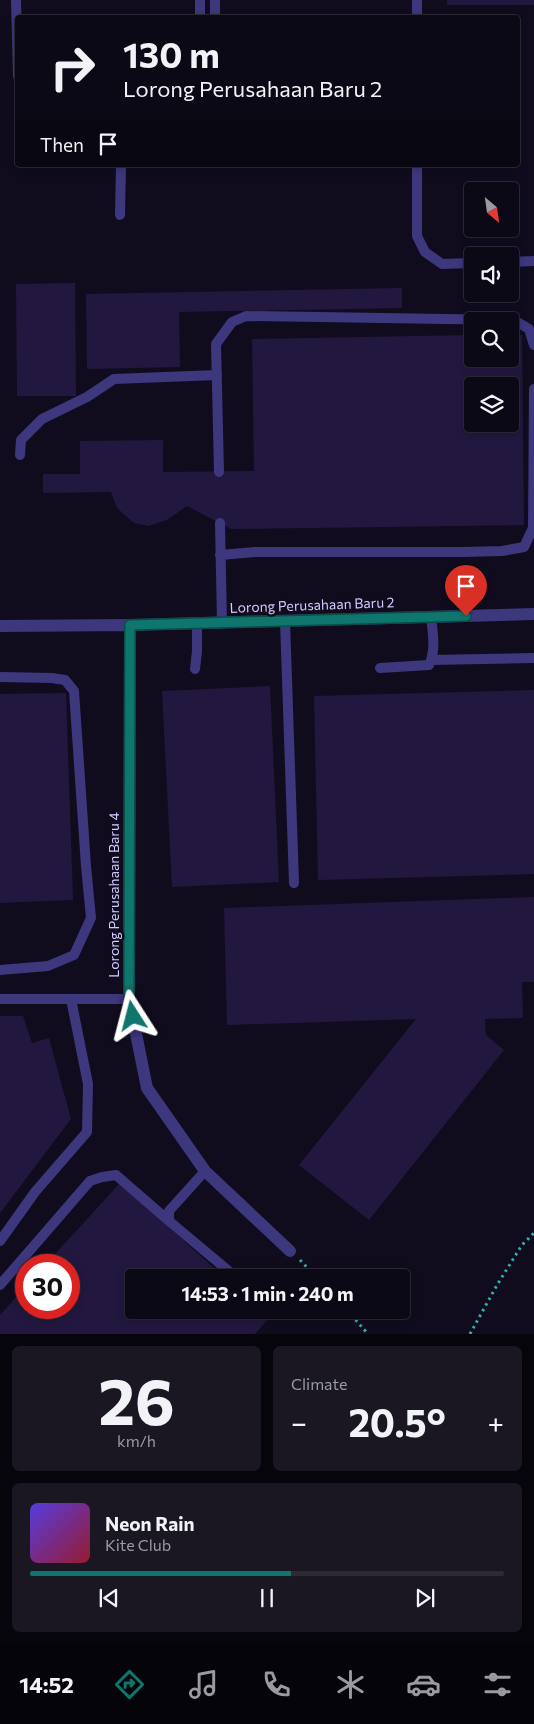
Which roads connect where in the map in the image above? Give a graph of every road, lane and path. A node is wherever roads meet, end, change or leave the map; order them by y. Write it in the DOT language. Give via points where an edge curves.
graph roads {
  1 [pos="16,0"];
  2 [pos="200,0"];
  3 [pos="215,0"];
  4 [pos="417,0"];
  5 [pos="16,15"];
  6 [pos="200,15"];
  7 [pos="215,15"];
  8 [pos="417,15"];
  9 [pos="121,167"];
  10 [pos="417,167"];
  11 [pos="120,215"];
  12 [pos="534,261"];
  13 [pos="519,262"];
  14 [pos="464,263"];
  15 [pos="534,345"];
  16 [pos="217,375"];
  17 [pos="534,389"];
  18 [pos="20,455"];
  19 [pos="219,472"];
  20 [pos="220,523"];
  21 [pos="220,555"];
  22 [pos="534,614"];
  23 [pos="431,617"];
  24 [pos="285,621"];
  25 [pos="222,623"];
  26 [pos="197,624"];
  27 [pos="130,625"];
  28 [pos="0,626"];
  29 [pos="534,658"];
  30 [pos="432,660"];
  31 [pos="380,668"];
  32 [pos="195,669"];
  33 [pos="0,677"];
  34 [pos="294,883"];
  35 [pos="0,970"];
  36 [pos="0,999"];
  37 [pos="71,999"];
  38 [pos="129,999"];
  39 [pos="205,1171"];
  40 [pos="169,1221"];
  41 [pos="534,1233"];
  42 [pos="0,1241"];
  43 [pos="290,1251"];
  44 [pos="226,1269"];
  45 [pos="308,1269"];
  46 [pos="0,1285"];
  47 [pos="355,1319"];
  48 [pos="368,1334"];
  49 [pos="470,1334"];
  1 -- 5 [label="lane"];
  2 -- 6 [label="lane"];
  3 -- 7 [label="lane"];
  4 -- 8 [label="lane"];
  9 -- 11 [label="lane"];
  10 -- 14 [label="lane" via="417,236 425,252 442,264"];
  12 -- 13 [label="lane"];
  15 -- 16 [label="lane" via="529,329 514,320 246,316 232,322 216,344"];
  16 -- 18 [label="lane" via="114,379 87,398 42,419 21,440"];
  16 -- 19 [label="lane"];
  17 -- 21 [label="lane" via="534,528 524,547 464,552 255,552"];
  20 -- 21 [label="lane"];
  21 -- 25 [label="lane"];
  22 -- 23 [label="street, Lorong Perusahaan Baru 2"];
  23 -- 24 [label="street, Lorong Perusahaan Baru 2"];
  23 -- 30 [label="lane"];
  24 -- 25 [label="street, Lorong Perusahaan Baru 2"];
  24 -- 34 [label="lane"];
  25 -- 26 [label="street, Lorong Perusahaan Baru 2"];
  26 -- 27 [label="street, Lorong Perusahaan Baru 2"];
  26 -- 32 [label="lane"];
  27 -- 28 [label="street, Lorong Perusahaan Baru 2"];
  27 -- 38 [label="street, Lorong Perusahaan Baru 4"];
  29 -- 30 [label="lane"];
  30 -- 31 [label="lane" via="429,666"];
  33 -- 35 [label="lane" via="65,680 74,691 91,918 74,955 48,966"];
  36 -- 37 [label="lane"];
  37 -- 38 [label="lane"];
  37 -- 42 [label="lane" via="88,1084 87,1132 35,1192"];
  38 -- 39 [label="street, Lorong Perusahaan Baru 4" via="147,1088"];
  39 -- 40 [label="lane" via="169,1211"];
  39 -- 43 [label="street, Lorong Perusahaan Baru 4"];
  40 -- 44 [label="lane"];
  40 -- 46 [label="lane" via="116,1175 90,1181"];
  41 -- 49 [label="path" via="522,1245"];
  43 -- 45 [label="path"];
  47 -- 48 [label="path"];
}
